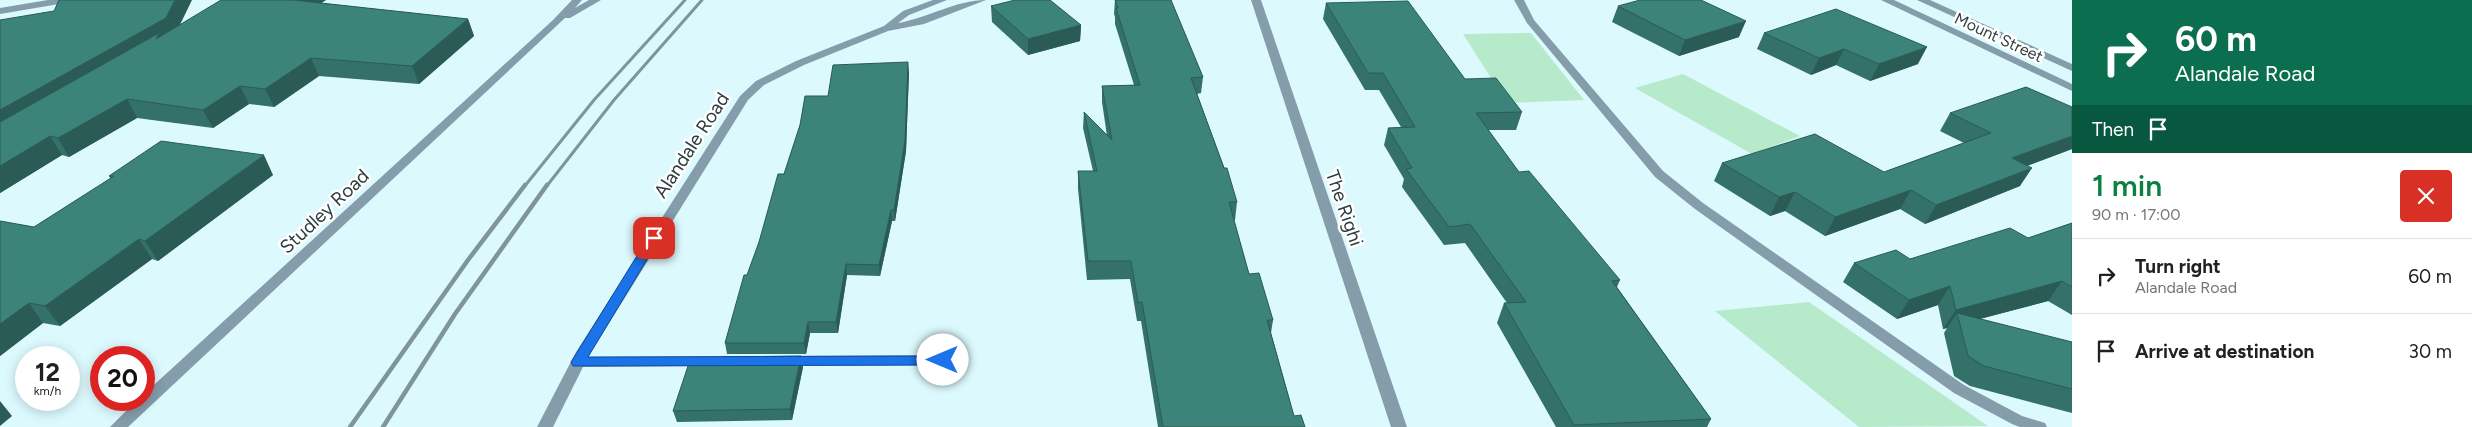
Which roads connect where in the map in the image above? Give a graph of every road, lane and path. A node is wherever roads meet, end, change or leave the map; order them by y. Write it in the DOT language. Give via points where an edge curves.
graph roads {
  1 [pos="65,0"];
  2 [pos="577,0"];
  3 [pos="596,0"];
  4 [pos="942,0"];
  5 [pos="981,0"];
  6 [pos="1256,0"];
  7 [pos="1519,0"];
  8 [pos="1886,0"];
  9 [pos="1922,0"];
  10 [pos="0,11"];
  11 [pos="556,22"];
  12 [pos="884,28"];
  13 [pos="2072,68"];
  14 [pos="2072,88"];
  15 [pos="943,360"];
  16 [pos="773,361"];
  17 [pos="578,362"];
  18 [pos="723,362"];
  19 [pos="118,427"];
  20 [pos="545,427"];
  21 [pos="1399,427"];
  22 [pos="2039,427"];
  1 -- 10 [label="street"];
  2 -- 11 [label="street, Studley Road"];
  3 -- 11 [label="street, Studley Road"];
  4 -- 12 [label="street" via="906,13"];
  5 -- 12 [label="street" via="921,22"];
  6 -- 21 [label="street, The Righi"];
  7 -- 22 [label="street" via="1530,21 1659,174 1699,206 1959,389 2017,420"];
  8 -- 14 [label="street, Mount Street"];
  9 -- 13 [label="street, Mount Street"];
  11 -- 19 [label="street, Studley Road"];
  12 -- 17 [label="street, Alandale Road" via="760,83 744,98"];
  15 -- 16 [label="street"];
  17 -- 18 [label="street"];
  17 -- 20 [label="street, Alandale Road"];
}
